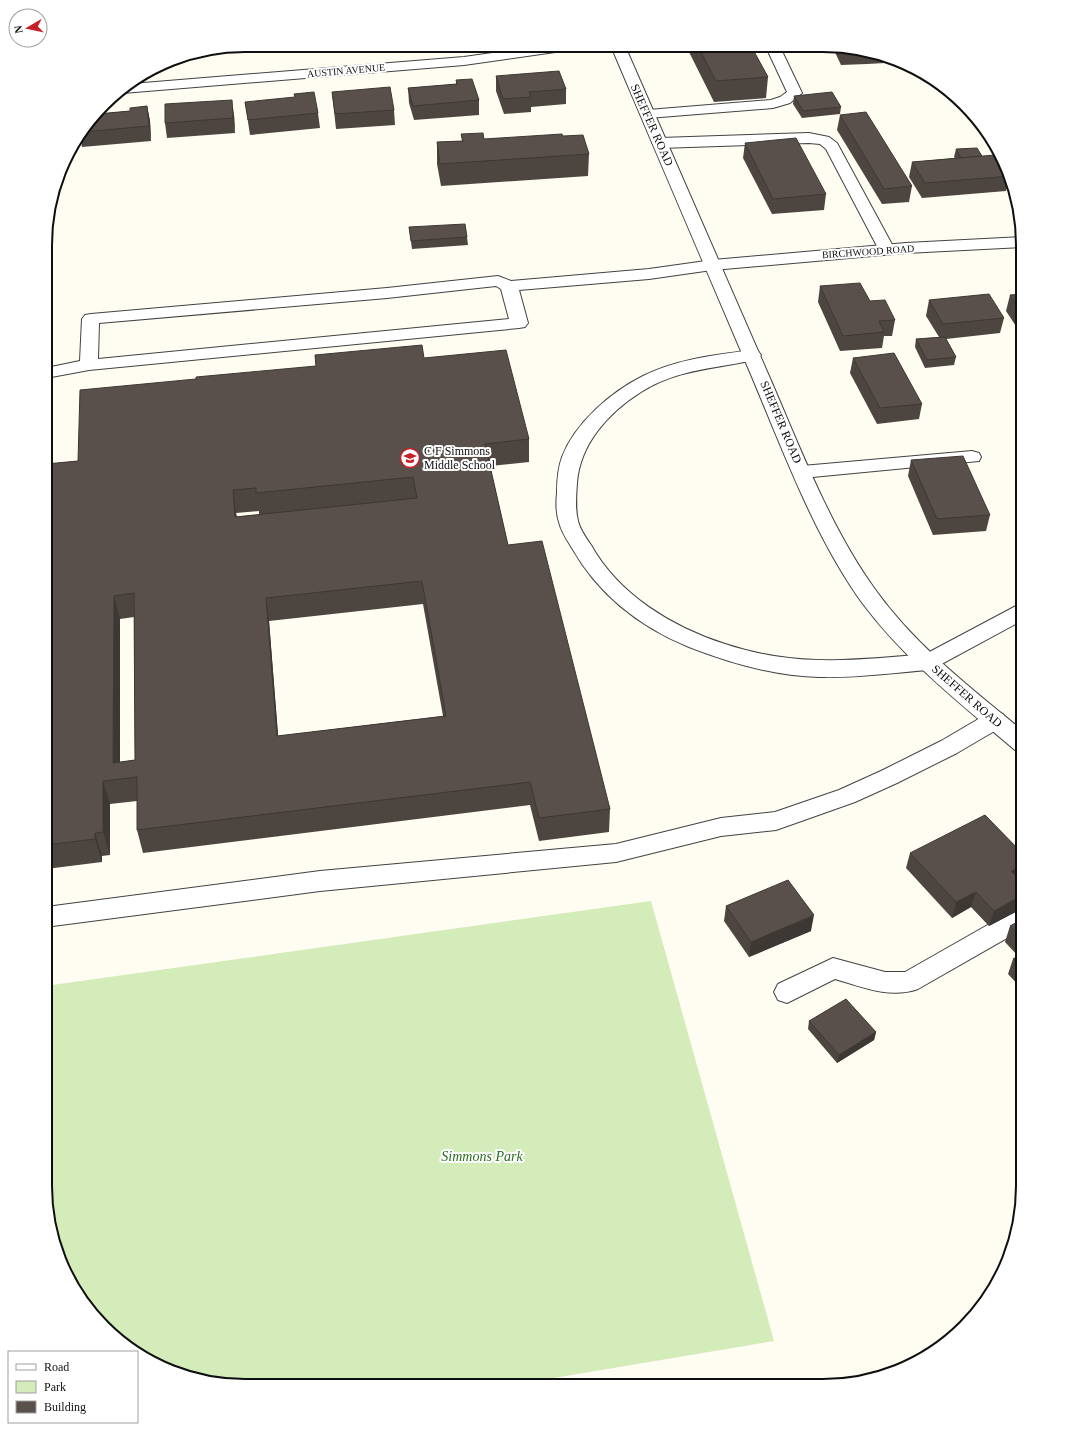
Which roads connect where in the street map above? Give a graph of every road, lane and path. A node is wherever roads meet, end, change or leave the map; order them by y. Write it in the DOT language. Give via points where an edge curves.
graph roads {
  1 [pos="527,52"];
  2 [pos="621,52"];
  3 [pos="776,52"];
  4 [pos="132,88"];
  5 [pos="648,114"];
  6 [pos="660,143"];
  7 [pos="1016,242"];
  8 [pos="886,250"];
  9 [pos="713,265"];
  10 [pos="509,286"];
  11 [pos="752,355"];
  12 [pos="89,365"];
  13 [pos="52,372"];
  14 [pos="972,457"];
  15 [pos="802,472"];
  16 [pos="1016,615"];
  17 [pos="928,662"];
  18 [pos="995,720"];
  19 [pos="1016,738"];
  20 [pos="52,916"];
  21 [pos="1016,920"];
  22 [pos="787,992"];
  1 -- 4 [label="street, AUSTIN AVENUE" via="464,61"];
  2 -- 5 [label="street, SHEFFER ROAD"];
  3 -- 5 [label="street" via="795,93 785,100 773,104"];
  5 -- 6 [label="street, SHEFFER ROAD"];
  6 -- 8 [label="street" via="809,138 824,140 832,146"];
  6 -- 9 [label="street, SHEFFER ROAD"];
  7 -- 8 [label="street, BIRCHWOOD ROAD"];
  8 -- 9 [label="street, BIRCHWOOD ROAD"];
  9 -- 10 [label="street, BIRCHWOOD ROAD" via="649,274"];
  9 -- 11 [label="street, SHEFFER ROAD"];
  10 -- 12 [label="street" via="498,280 386,293 91,319"];
  10 -- 12 [label="street" via="519,323"];
  11 -- 15 [label="street, SHEFFER ROAD"];
  11 -- 17 [label="street" via="696,363 664,373 635,387 611,406 587,432 572,457 566,486 568,521 584,555 610,585 639,611 677,633 715,649 754,660 803,668 846,668"];
  12 -- 13 [label="street"];
  14 -- 15 [label="street"];
  15 -- 17 [label="street, SHEFFER ROAD" via="854,575 896,630"];
  16 -- 17 [label="street"];
  17 -- 18 [label="street, SHEFFER ROAD"];
  18 -- 19 [label="street, SHEFFER ROAD"];
  18 -- 20 [label="street" via="949,747 882,780 847,796 776,821 721,827 616,852 320,881"];
  21 -- 22 [label="street" via="909,982 885,983 833,968"];
}
